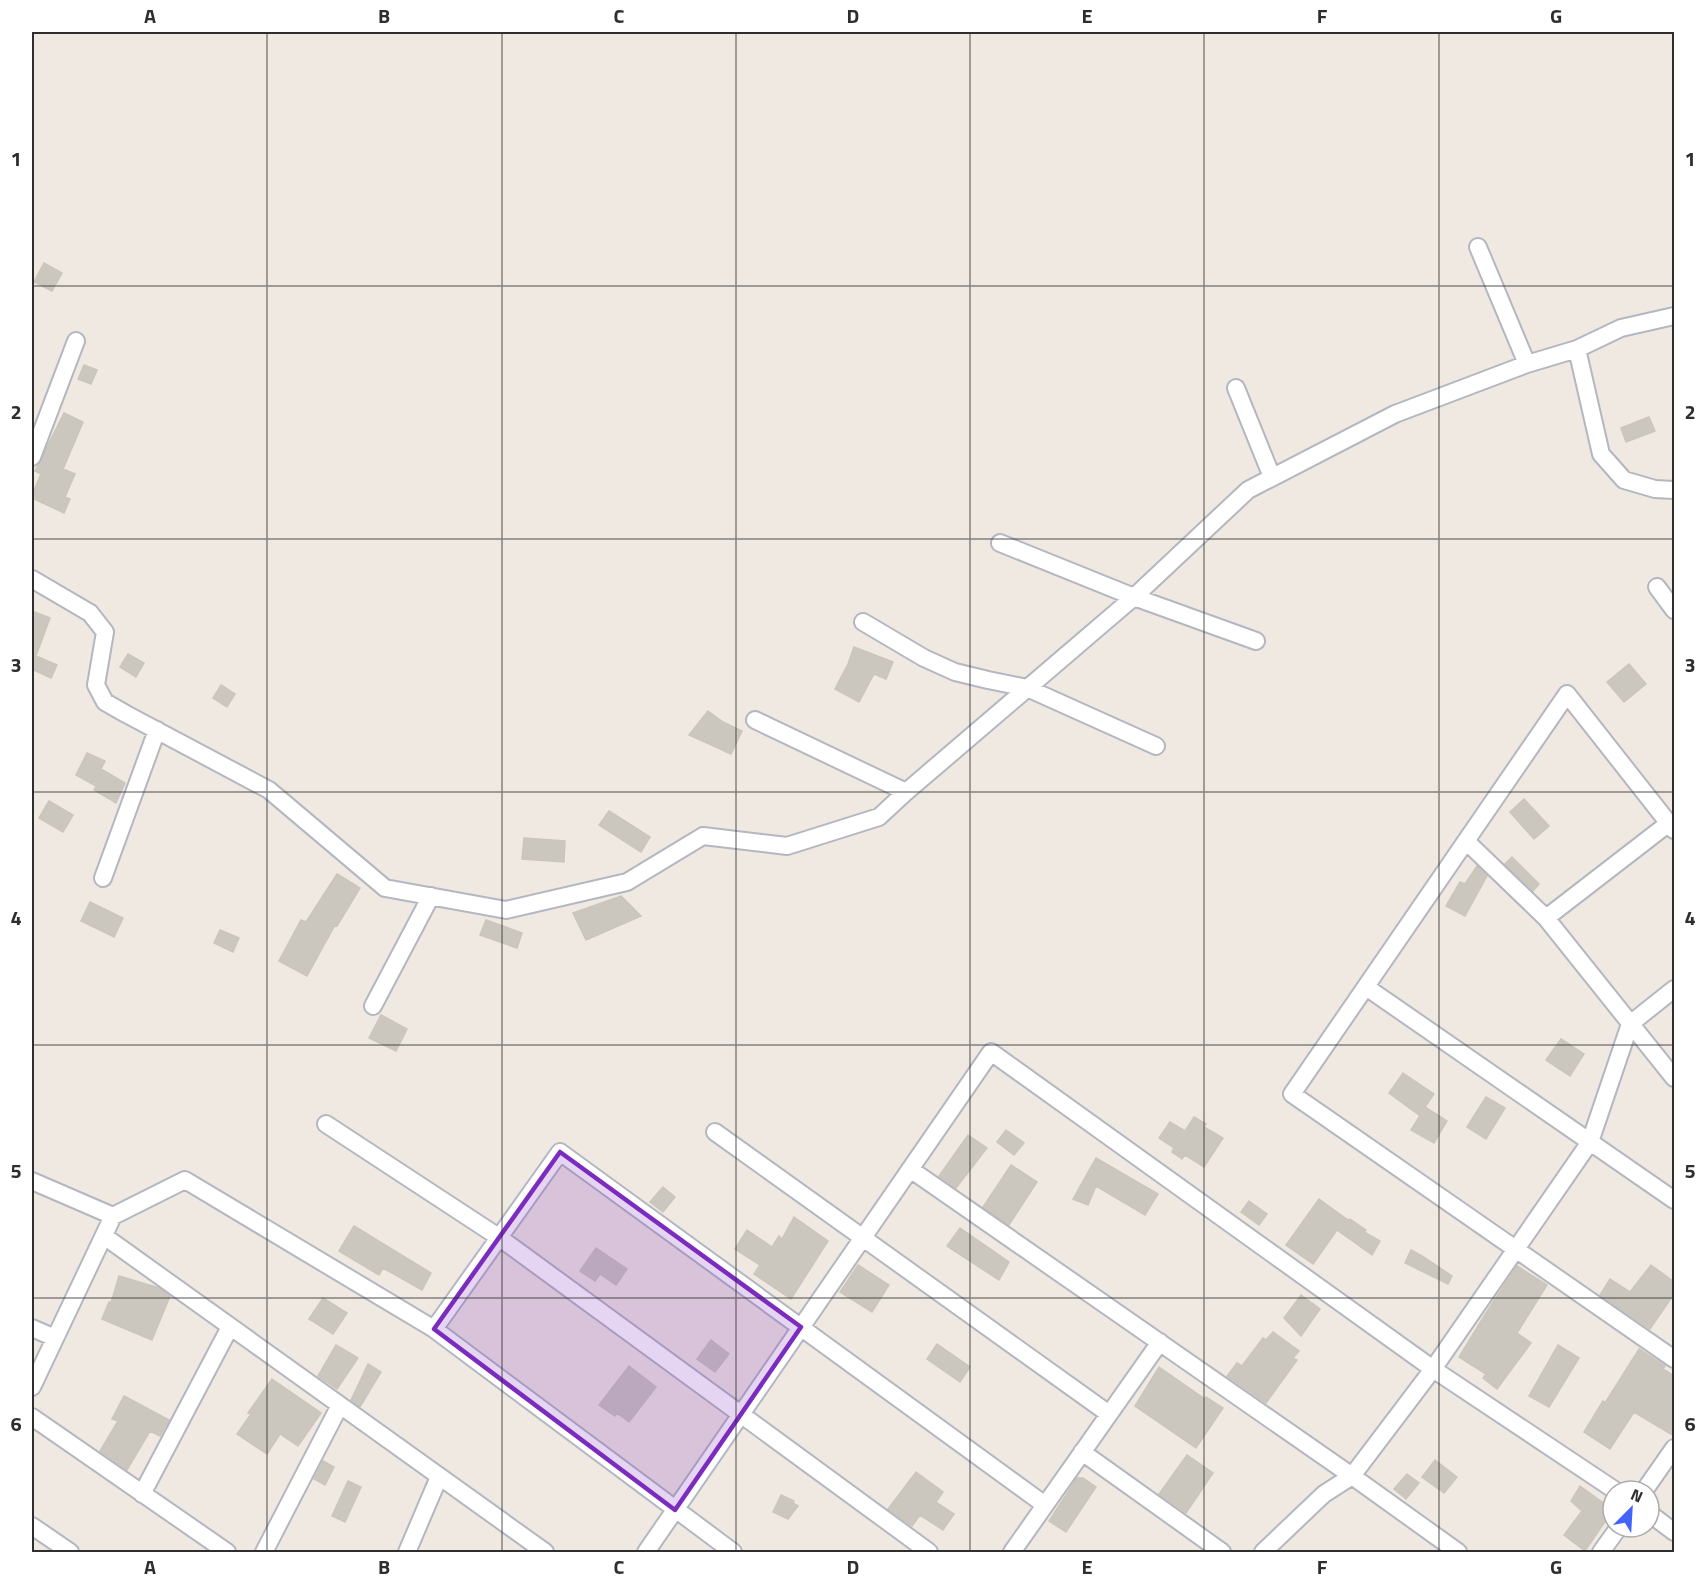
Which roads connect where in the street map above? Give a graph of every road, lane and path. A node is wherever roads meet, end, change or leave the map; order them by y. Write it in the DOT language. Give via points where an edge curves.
graph roads {
  1 [pos="1478,247"];
  2 [pos="1674,316"];
  3 [pos="76,341"];
  4 [pos="1577,348"];
  5 [pos="1527,364"];
  6 [pos="1236,388"];
  7 [pos="32,457"];
  8 [pos="1272,477"];
  9 [pos="1674,490"];
  10 [pos="1000,543"];
  11 [pos="32,579"];
  12 [pos="1657,587"];
  13 [pos="1134,597"];
  14 [pos="1674,610"];
  15 [pos="863,622"];
  16 [pos="1256,641"];
  17 [pos="1028,688"];
  18 [pos="755,720"];
  19 [pos="156,730"];
  20 [pos="1156,746"];
  21 [pos="906,792"];
  22 [pos="1672,827"];
  23 [pos="1466,841"];
  24 [pos="103,878"];
  25 [pos="431,896"];
  26 [pos="1546,918"];
  27 [pos="1366,987"];
  28 [pos="1674,989"];
  29 [pos="373,1006"];
  30 [pos="1630,1024"];
  31 [pos="1674,1078"];
  32 [pos="326,1124"];
  33 [pos="715,1132"];
  34 [pos="1590,1142"];
  35 [pos="910,1169"];
  36 [pos="32,1181"];
  37 [pos="1674,1200"];
  38 [pos="113,1216"];
  39 [pos="104,1236"];
  40 [pos="500,1238"];
  41 [pos="863,1238"];
  42 [pos="1516,1249"];
  43 [pos="230,1327"];
  44 [pos="32,1328"];
  45 [pos="801,1328"];
  46 [pos="434,1329"];
  47 [pos="55,1338"];
  48 [pos="1160,1342"];
  49 [pos="1674,1359"];
  50 [pos="1433,1369"];
  51 [pos="32,1387"];
  52 [pos="340,1405"];
  53 [pos="741,1414"];
  54 [pos="1109,1414"];
  55 [pos="32,1417"];
  56 [pos="1674,1448"];
  57 [pos="1082,1452"];
  58 [pos="1353,1476"];
  59 [pos="440,1477"];
  60 [pos="1652,1479"];
  61 [pos="1601,1481"];
  62 [pos="142,1494"];
  63 [pos="1045,1505"];
  64 [pos="675,1510"];
  65 [pos="1661,1522"];
  66 [pos="32,1526"];
  67 [pos="1674,1532"];
  68 [pos="1610,1539"];
  69 [pos="70,1552"];
  70 [pos="227,1552"];
  71 [pos="264,1552"];
  72 [pos="407,1552"];
  73 [pos="545,1552"];
  74 [pos="646,1552"];
  75 [pos="733,1552"];
  76 [pos="929,1552"];
  77 [pos="1012,1552"];
  78 [pos="1222,1552"];
  79 [pos="1263,1552"];
  80 [pos="1458,1552"];
  81 [pos="1601,1552"];
  1 -- 5 [label="street"];
  2 -- 4 [label="street" via="1621,328"];
  3 -- 7 [label="street"];
  4 -- 5 [label="street"];
  4 -- 9 [label="street" via="1601,454 1624,480"];
  5 -- 8 [label="street" via="1395,414"];
  6 -- 8 [label="street"];
  8 -- 13 [label="street" via="1248,490"];
  10 -- 13 [label="street"];
  11 -- 19 [label="street" via="90,614 105,632 96,685 105,702"];
  12 -- 14 [label="street"];
  13 -- 16 [label="street"];
  13 -- 17 [label="street"];
  15 -- 17 [label="street" via="955,672"];
  17 -- 20 [label="street"];
  17 -- 21 [label="street"];
  18 -- 21 [label="street"];
  19 -- 24 [label="street"];
  19 -- 25 [label="street" via="269,790 385,888"];
  21 -- 25 [label="street" via="879,817 788,846 703,836 627,882 506,910"];
  22 -- 23 [label="street" via="1567,694"];
  22 -- 26 [label="street"];
  23 -- 26 [label="street"];
  23 -- 27 [label="street"];
  25 -- 29 [label="street"];
  26 -- 30 [label="street"];
  27 -- 34 [label="street"];
  27 -- 42 [label="street" via="1292,1094"];
  28 -- 30 [label="street"];
  30 -- 31 [label="street"];
  30 -- 34 [label="street"];
  32 -- 40 [label="street"];
  33 -- 41 [label="street"];
  34 -- 37 [label="street"];
  34 -- 42 [label="street"];
  35 -- 41 [label="street"];
  35 -- 48 [label="street"];
  35 -- 50 [label="street" via="991,1052"];
  36 -- 38 [label="street"];
  38 -- 39 [label="street"];
  38 -- 46 [label="street" via="185,1180"];
  39 -- 43 [label="street"];
  39 -- 47 [label="street"];
  40 -- 45 [label="street" via="560,1152"];
  40 -- 46 [label="street"];
  40 -- 53 [label="street"];
  41 -- 45 [label="street"];
  41 -- 54 [label="street"];
  42 -- 49 [label="street"];
  42 -- 50 [label="street"];
  43 -- 52 [label="street"];
  43 -- 62 [label="street"];
  44 -- 47 [label="street"];
  45 -- 53 [label="street"];
  45 -- 63 [label="street"];
  46 -- 64 [label="street"];
  47 -- 51 [label="street"];
  48 -- 54 [label="street"];
  48 -- 58 [label="street"];
  50 -- 58 [label="street"];
  50 -- 61 [label="street"];
  52 -- 59 [label="street"];
  52 -- 71 [label="street"];
  53 -- 64 [label="street"];
  53 -- 76 [label="street"];
  54 -- 57 [label="street"];
  55 -- 62 [label="street"];
  56 -- 60 [label="street"];
  57 -- 63 [label="street"];
  57 -- 78 [label="street"];
  58 -- 79 [label="street" via="1324,1494"];
  58 -- 80 [label="street"];
  59 -- 72 [label="street"];
  59 -- 73 [label="street"];
  62 -- 70 [label="street"];
  63 -- 77 [label="street"];
  64 -- 74 [label="street"];
  64 -- 75 [label="street"];
  65 -- 67 [label="street"];
  66 -- 69 [label="street"];
  68 -- 81 [label="street"];
}
